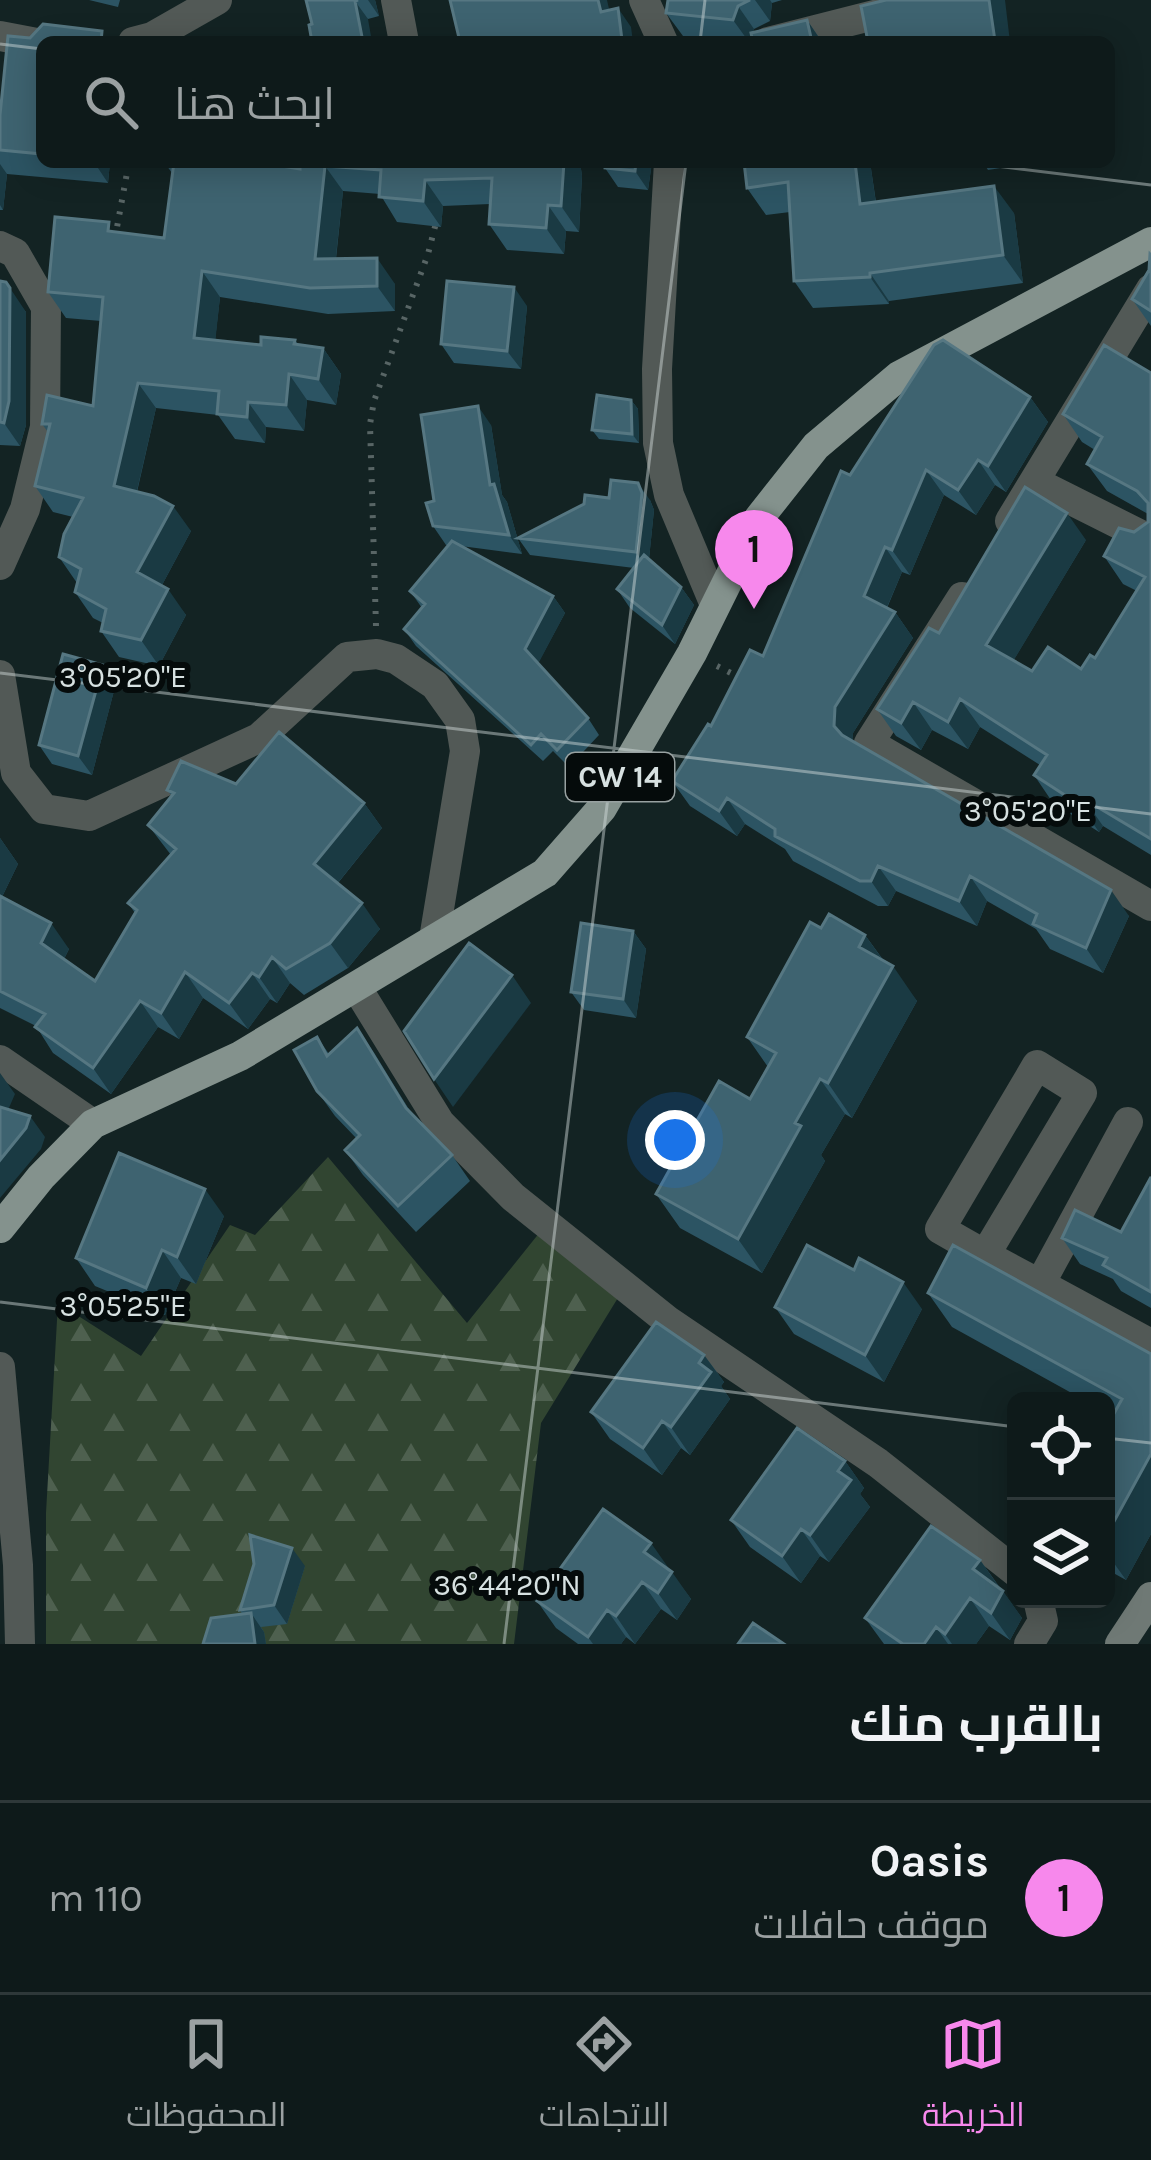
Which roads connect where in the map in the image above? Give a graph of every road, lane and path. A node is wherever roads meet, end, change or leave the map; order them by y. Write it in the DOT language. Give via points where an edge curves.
graph roads {
  1 [pos="218,0"];
  2 [pos="396,0"];
  3 [pos="644,0"];
  4 [pos="932,1"];
  5 [pos="154,36"];
  6 [pos="403,36"];
  7 [pos="660,36"];
  8 [pos="792,36"];
  9 [pos="0,37"];
  10 [pos="36,43"];
  11 [pos="128,168"];
  12 [pos="669,168"];
  13 [pos="437,208"];
  14 [pos="1151,242"];
  15 [pos="114,245"];
  16 [pos="0,247"];
  17 [pos="1151,289"];
  18 [pos="1035,482"];
  19 [pos="1151,540"];
  20 [pos="0,565"];
  21 [pos="715,605"];
  22 [pos="692,653"];
  23 [pos="377,654"];
  24 [pos="0,674"];
  25 [pos="751,683"];
  26 [pos="1151,906"];
  27 [pos="434,939"];
  28 [pos="357,988"];
  29 [pos="0,1060"];
  30 [pos="1128,1123"];
  31 [pos="93,1124"];
  32 [pos="0,1228"];
  33 [pos="985,1255"];
  34 [pos="1040,1284"];
  35 [pos="1151,1344"];
  36 [pos="0,1367"];
  37 [pos="1007,1565"];
  38 [pos="1151,1597"];
  39 [pos="1040,1608"];
  40 [pos="20,1644"];
  41 [pos="1029,1644"];
  42 [pos="1120,1644"];
  1 -- 5 [label="street"];
  2 -- 6 [label="street"];
  3 -- 7 [label="street"];
  4 -- 8 [label="street"];
  9 -- 10 [label="street"];
  11 -- 15 [label="path"];
  12 -- 21 [label="street" via="658,443 669,494"];
  13 -- 23 [label="path" via="370,424"];
  14 -- 21 [label="main road, CW 14" via="898,376 805,460 759,518"];
  16 -- 20 [label="street" via="16,253 46,307 45,427 25,509"];
  17 -- 18 [label="street"];
  18 -- 19 [label="street"];
  18 -- 26 [label="street" via="869,743"];
  21 -- 22 [label="main road, CW 14"];
  22 -- 25 [label="path"];
  22 -- 27 [label="main road, CW 14" via="602,808 545,873"];
  23 -- 24 [label="street" via="347,658 259,738 88,817 44,809 16,773"];
  23 -- 27 [label="street" via="435,685 460,720 465,751"];
  27 -- 28 [label="main road, CW 14"];
  28 -- 31 [label="main road, CW 14" via="240,1056"];
  28 -- 37 [label="street" via="440,1123 514,1198 668,1322 878,1463"];
  29 -- 31 [label="street"];
  30 -- 34 [label="street"];
  31 -- 32 [label="main road, CW 14"];
  33 -- 33 [label="street" via="940,1229 1037,1065 1082,1093"];
  33 -- 34 [label="street"];
  34 -- 35 [label="street"];
  36 -- 40 [label="street"];
  38 -- 42 [label="main road"];
  39 -- 41 [label="street" via="1043,1621"];
}
